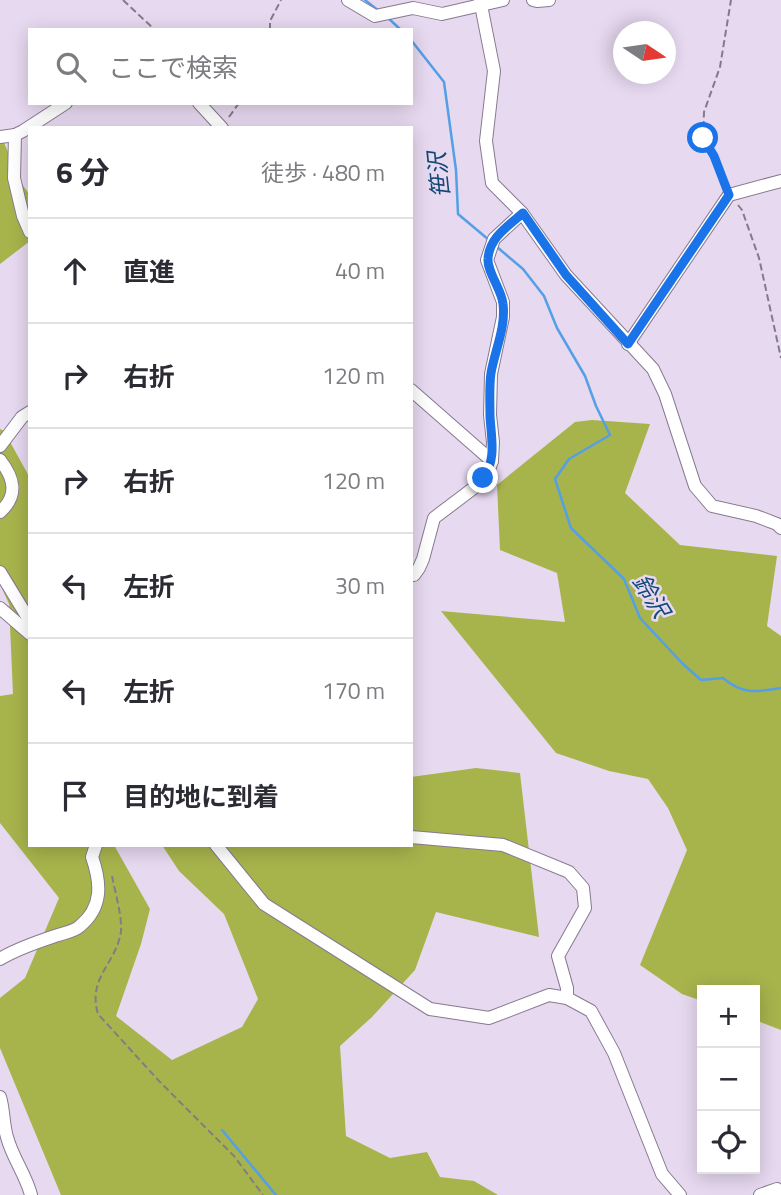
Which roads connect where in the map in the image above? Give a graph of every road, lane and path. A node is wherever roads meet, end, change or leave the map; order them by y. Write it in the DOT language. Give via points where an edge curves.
graph roads {
  1 [pos="123,0"];
  2 [pos="281,0"];
  3 [pos="348,0"];
  4 [pos="503,0"];
  5 [pos="533,0"];
  6 [pos="549,0"];
  7 [pos="731,0"];
  8 [pos="480,3"];
  9 [pos="153,28"];
  10 [pos="270,28"];
  11 [pos="63,105"];
  12 [pos="201,105"];
  13 [pos="238,105"];
  14 [pos="31,126"];
  15 [pos="220,126"];
  16 [pos="223,126"];
  17 [pos="28,128"];
  18 [pos="15,135"];
  19 [pos="0,136"];
  20 [pos="781,181"];
  21 [pos="729,195"];
  22 [pos="523,213"];
  23 [pos="28,227"];
  24 [pos="628,344"];
  25 [pos="781,358"];
  26 [pos="413,392"];
  27 [pos="28,413"];
  28 [pos="0,446"];
  29 [pos="0,460"];
  30 [pos="492,461"];
  31 [pos="0,512"];
  32 [pos="781,528"];
  33 [pos="0,572"];
  34 [pos="413,575"];
  35 [pos="0,608"];
  36 [pos="28,618"];
  37 [pos="28,632"];
  38 [pos="413,837"];
  39 [pos="95,847"];
  40 [pos="218,847"];
  41 [pos="112,876"];
  42 [pos="0,959"];
  43 [pos="567,998"];
  44 [pos="0,1097"];
  45 [pos="781,1192"];
  46 [pos="31,1195"];
  47 [pos="263,1195"];
  48 [pos="680,1195"];
  49 [pos="760,1195"];
  1 -- 9 [label="path"];
  2 -- 10 [label="path"];
  3 -- 8 [label="street" via="376,16 413,8 442,14"];
  4 -- 8 [label="street"];
  5 -- 6 [label="street"];
  7 -- 21 [label="path" via="720,67 704,112 703,138"];
  8 -- 22 [label="street" via="494,71 486,141 492,183"];
  11 -- 14 [label="street"];
  12 -- 15 [label="street"];
  13 -- 16 [label="path"];
  17 -- 18 [label="street"];
  18 -- 19 [label="street"];
  18 -- 23 [label="street" via="14,178"];
  20 -- 21 [label="street"];
  21 -- 24 [label="street"];
  21 -- 25 [label="path" via="742,210 759,258"];
  22 -- 24 [label="street" via="566,275"];
  22 -- 30 [label="street" via="492,244 487,260 503,302 491,374"];
  24 -- 32 [label="street" via="653,369 666,394 695,486 712,506 756,516"];
  26 -- 30 [label="street"];
  27 -- 28 [label="street"];
  29 -- 31 [label="street" via="13,487 8,505"];
  30 -- 34 [label="street" via="475,487 434,518 423,559"];
  33 -- 36 [label="street"];
  35 -- 37 [label="street"];
  38 -- 43 [label="street" via="503,845 569,872 583,888 585,908 558,956"];
  39 -- 42 [label="street" via="92,857 99,897 79,928"];
  40 -- 43 [label="street" via="264,904 430,1009 489,1018 548,995"];
  41 -- 47 [label="path" via="121,930 100,976 94,1002 97,1014 234,1156"];
  43 -- 48 [label="street" via="591,1010 614,1054 662,1174"];
  44 -- 46 [label="street" via="7,1137"];
  45 -- 49 [label="street" via="777,1189"];
}
